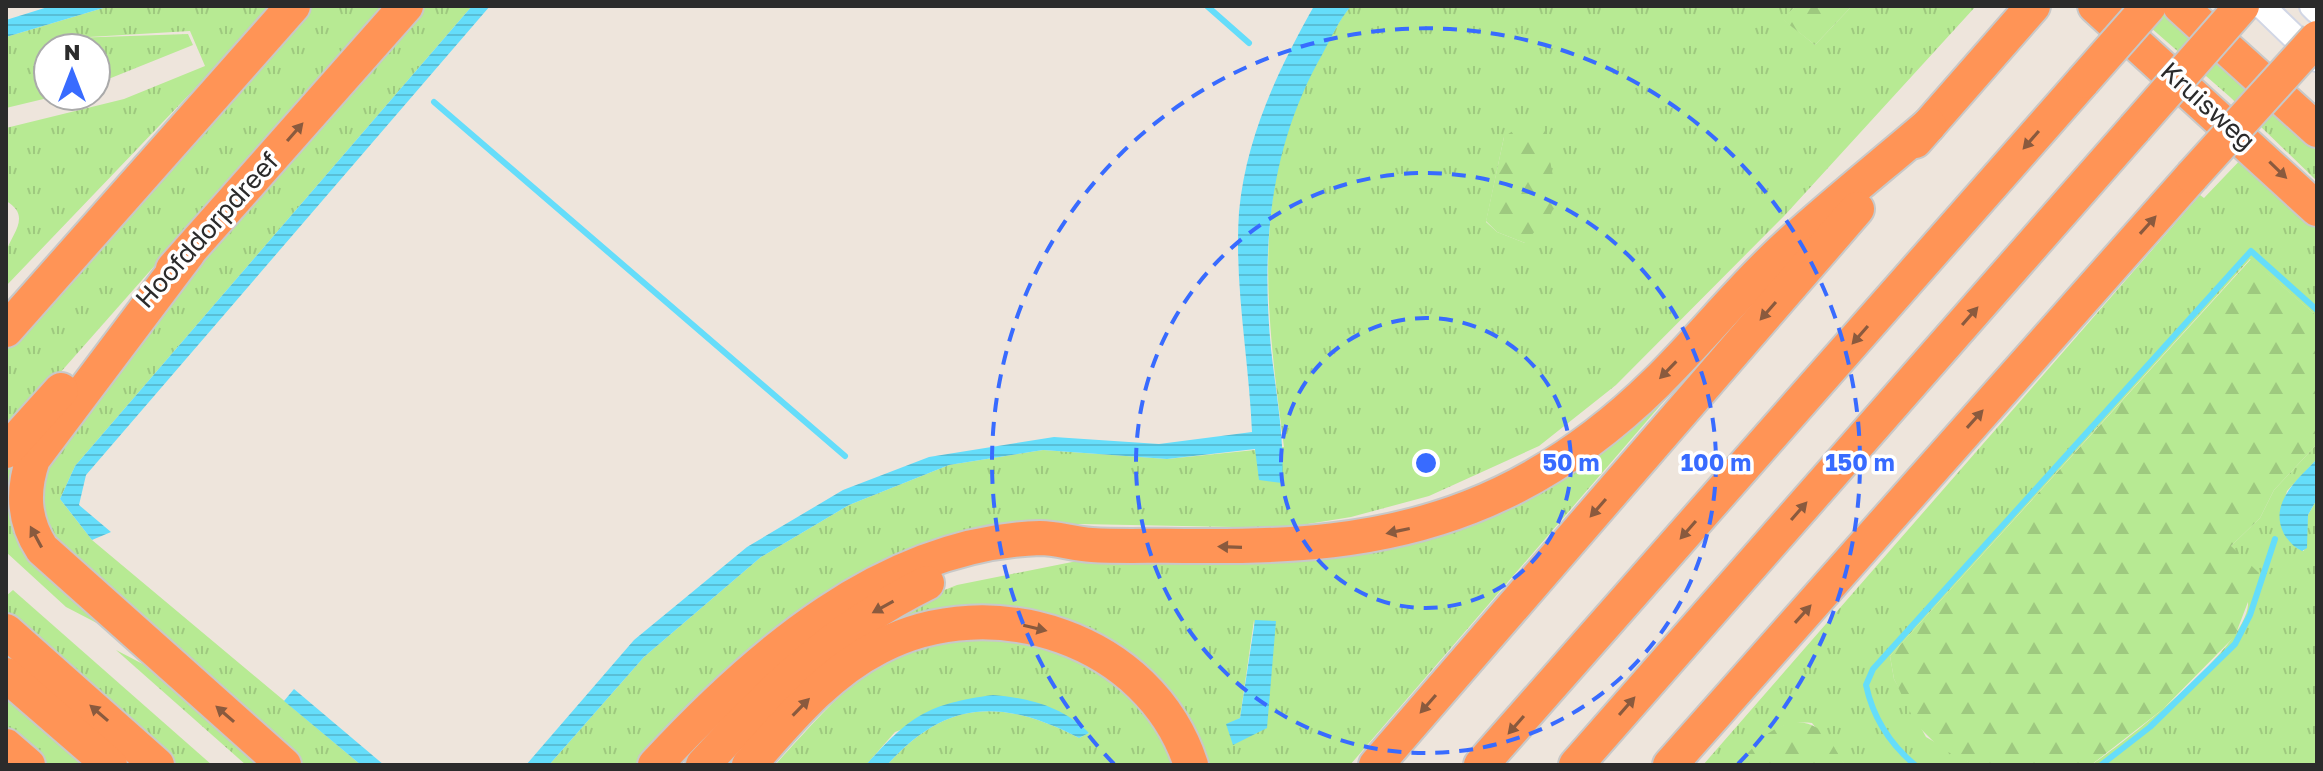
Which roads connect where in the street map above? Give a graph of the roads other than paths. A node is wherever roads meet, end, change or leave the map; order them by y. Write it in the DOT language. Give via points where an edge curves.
graph roads {
  1 [pos="293,6"];
  2 [pos="406,6"];
  3 [pos="2095,6"];
  4 [pos="2149,6"];
  5 [pos="2180,6"];
  6 [pos="2242,6"];
  7 [pos="2262,6"];
  8 [pos="2312,6"];
  9 [pos="2317,11"];
  10 [pos="2025,15"];
  11 [pos="2317,38"];
  12 [pos="2317,59"];
  13 [pos="1929,125"];
  14 [pos="2317,130"];
  15 [pos="2317,209"];
  16 [pos="188,253"];
  17 [pos="52,279"];
  18 [pos="6,314"];
  19 [pos="6,330"];
  20 [pos="6,451"];
  21 [pos="1090,545"];
  22 [pos="6,631"];
  23 [pos="6,675"];
  24 [pos="6,746"];
  25 [pos="28,765"];
  26 [pos="110,765"];
  27 [pos="157,765"];
  28 [pos="284,765"];
  29 [pos="655,765"];
  30 [pos="703,765"];
  31 [pos="749,765"];
  32 [pos="1191,765"];
  33 [pos="1376,765"];
  34 [pos="1481,765"];
  35 [pos="1576,765"];
  36 [pos="1670,765"];
  1 -- 17 [label="highway"];
  16 -- 2 [label="highway, Hoofddorpdreef, one-way"];
  3 -- 15 [label="highway, Kruisweg, one-way"];
  4 -- 34 [label="highway, one-way, bridge"];
  5 -- 14 [label="highway"];
  35 -- 6 [label="highway, one-way, bridge"];
  7 -- 12 [label="street"];
  8 -- 9 [label="street"];
  10 -- 13 [label="highway"];
  36 -- 11 [label="highway, one-way, bridge"];
  13 -- 21 [label="highway, one-way" via="1784,248 1654,384 1584,445 1516,486 1406,530 1335,542 1267,548"];
  13 -- 33 [label="highway, one-way"];
  16 -- 20 [label="highway, Hoofddorpdreef"];
  28 -- 16 [label="highway, one-way" via="42,549 28,520 26,493 33,459"];
  17 -- 18 [label="highway"];
  17 -- 19 [label="highway"];
  21 -- 29 [label="highway" via="1043,538 1004,542 925,562 873,585 826,613 765,661"];
  21 -- 30 [label="highway, one-way" via="970,566 875,611 790,673"];
  27 -- 22 [label="highway, one-way"];
  23 -- 26 [label="highway"];
  24 -- 25 [label="highway"];
  31 -- 32 [label="highway, one-way" via="820,688 863,655 914,631 982,620 1041,628 1112,662 1167,717"];
}
